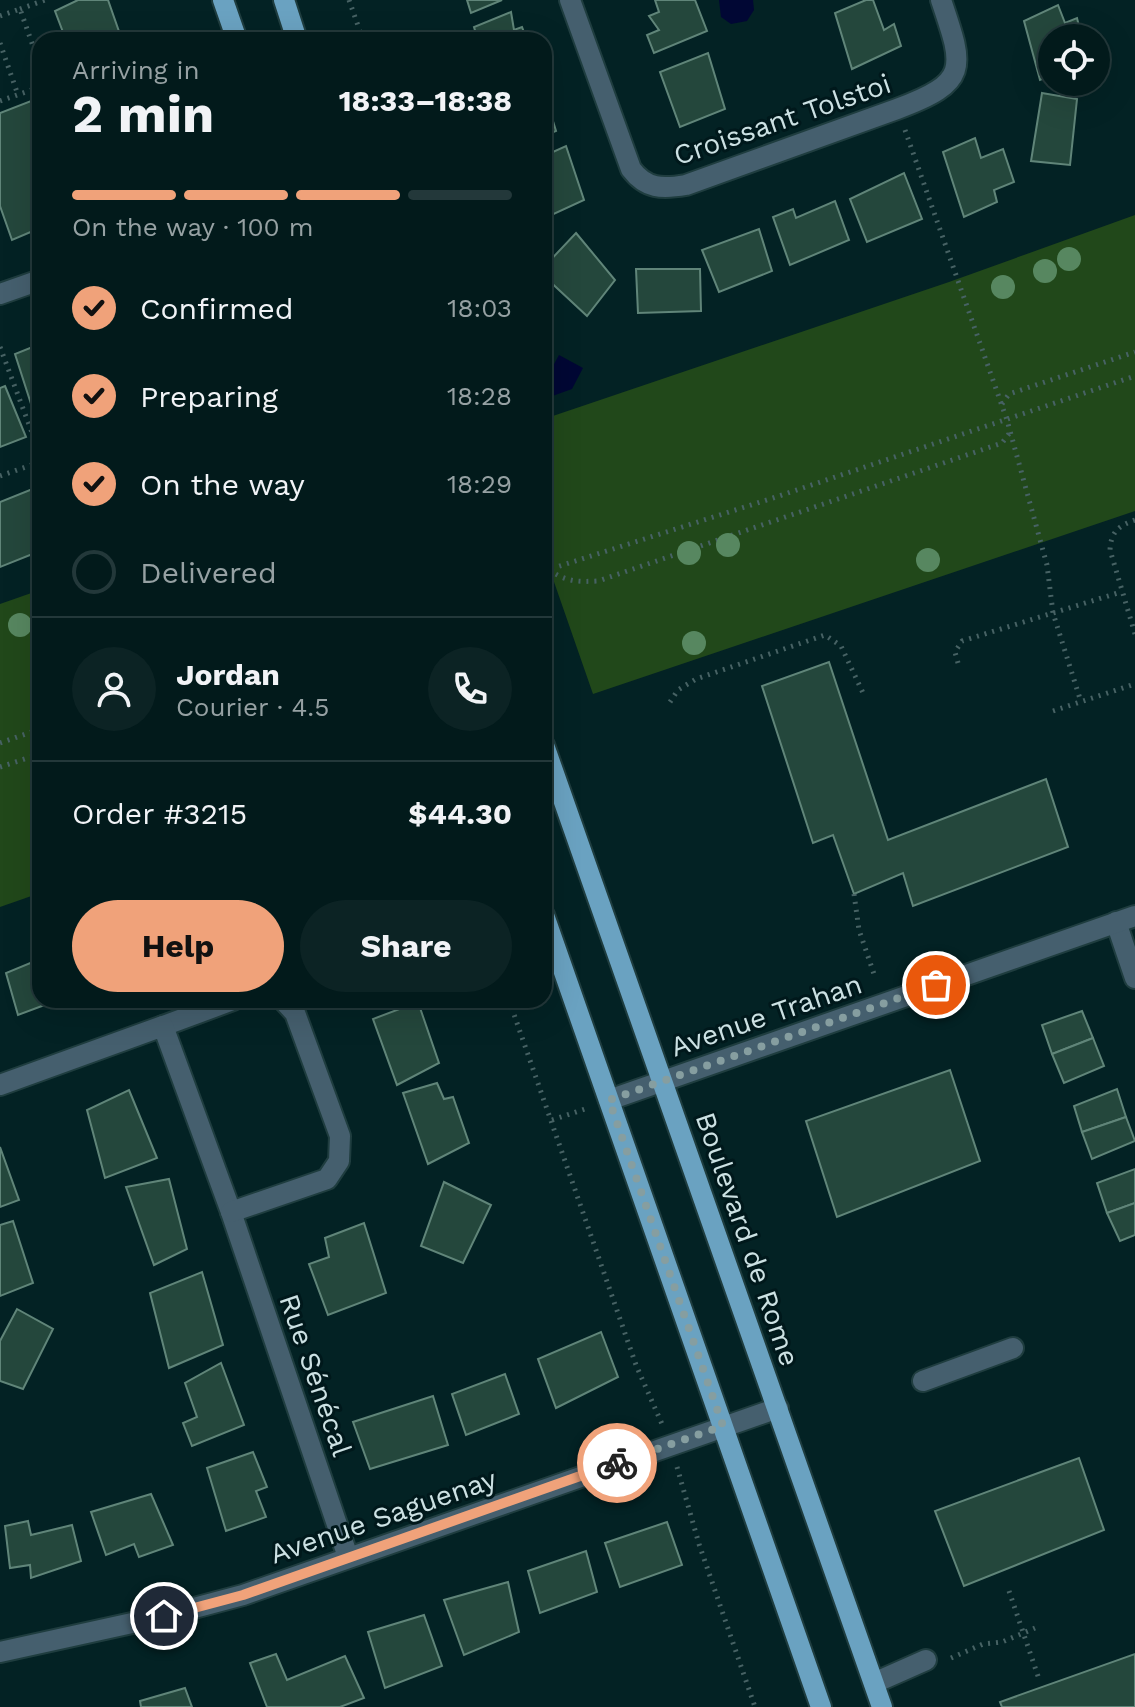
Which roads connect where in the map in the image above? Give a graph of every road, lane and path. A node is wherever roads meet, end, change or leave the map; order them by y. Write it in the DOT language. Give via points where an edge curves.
graph roads {
  1 [pos="45,0"];
  2 [pos="223,0"];
  3 [pos="284,0"];
  4 [pos="349,0"];
  5 [pos="570,0"];
  6 [pos="941,0"];
  7 [pos="20,9"];
  8 [pos="0,16"];
  9 [pos="234,32"];
  10 [pos="294,32"];
  11 [pos="360,32"];
  12 [pos="0,43"];
  13 [pos="32,43"];
  14 [pos="32,90"];
  15 [pos="18,95"];
  16 [pos="0,101"];
  17 [pos="905,129"];
  18 [pos="32,283"];
  19 [pos="0,294"];
  20 [pos="0,347"];
  21 [pos="1135,352"];
  22 [pos="1135,376"];
  23 [pos="1002,405"];
  24 [pos="1007,420"];
  25 [pos="32,429"];
  26 [pos="1011,431"];
  27 [pos="32,465"];
  28 [pos="0,476"];
  29 [pos="1135,520"];
  30 [pos="552,568"];
  31 [pos="552,573"];
  32 [pos="1121,592"];
  33 [pos="1053,613"];
  34 [pos="1135,634"];
  35 [pos="958,663"];
  36 [pos="1135,684"];
  37 [pos="863,693"];
  38 [pos="670,702"];
  39 [pos="1081,702"];
  40 [pos="1053,711"];
  41 [pos="32,732"];
  42 [pos="0,743"];
  43 [pos="32,757"];
  44 [pos="0,767"];
  45 [pos="552,768"];
  46 [pos="854,894"];
  47 [pos="1125,919"];
  48 [pos="552,938"];
  49 [pos="875,977"];
  50 [pos="1135,978"];
  51 [pos="211,1008"];
  52 [pos="290,1008"];
  53 [pos="512,1008"];
  54 [pos="163,1026"];
  55 [pos="662,1081"];
  56 [pos="0,1085"];
  57 [pos="609,1100"];
  58 [pos="552,1120"];
  59 [pos="231,1212"];
  60 [pos="1013,1348"];
  61 [pos="923,1381"];
  62 [pos="778,1408"];
  63 [pos="662,1424"];
  64 [pos="723,1426"];
  65 [pos="677,1468"];
  66 [pos="348,1557"];
  67 [pos="1009,1591"];
  68 [pos="1035,1628"];
  69 [pos="1023,1632"];
  70 [pos="0,1652"];
  71 [pos="926,1660"];
  72 [pos="1039,1679"];
  73 [pos="874,1683"];
  74 [pos="755,1707"];
  75 [pos="821,1707"];
  76 [pos="882,1707"];
  1 -- 7 [label="path"];
  2 -- 9 [label="main road"];
  3 -- 10 [label="main road"];
  4 -- 11 [label="path"];
  5 -- 6 [label="street, Croissant Tolstoi" via="631,169 652,188 671,188 943,88 952,79 958,52"];
  7 -- 8 [label="path"];
  7 -- 13 [label="path"];
  12 -- 15 [label="path"];
  14 -- 15 [label="path"];
  15 -- 16 [label="path"];
  17 -- 23 [label="path"];
  18 -- 19 [label="street"];
  20 -- 25 [label="path"];
  21 -- 23 [label="path" via="1009,394"];
  22 -- 24 [label="path"];
  23 -- 24 [label="path"];
  24 -- 26 [label="path"];
  24 -- 30 [label="path"];
  26 -- 31 [label="path" via="1002,443 598,581 575,583"];
  26 -- 33 [label="path" via="1047,565"];
  27 -- 28 [label="path"];
  29 -- 32 [label="path" via="1111,536"];
  32 -- 33 [label="path"];
  32 -- 34 [label="path"];
  33 -- 35 [label="path" via="962,641 955,652"];
  33 -- 39 [label="path"];
  36 -- 39 [label="path"];
  37 -- 38 [label="path" via="841,646 825,635 696,679"];
  39 -- 40 [label="path"];
  41 -- 42 [label="path"];
  43 -- 44 [label="path"];
  45 -- 55 [label="main road, Boulevard de Rome"];
  46 -- 49 [label="path"];
  47 -- 50 [label="street"];
  47 -- 55 [label="street, Avenue Trahan"];
  48 -- 57 [label="main road"];
  51 -- 54 [label="street"];
  52 -- 59 [label="street" via="340,1136 339,1161 327,1179"];
  53 -- 58 [label="path"];
  54 -- 56 [label="street"];
  54 -- 59 [label="street, Rue Sénécal"];
  55 -- 57 [label="street, Avenue Trahan"];
  55 -- 62 [label="main road, Boulevard de Rome"];
  57 -- 58 [label="path"];
  57 -- 64 [label="main road"];
  58 -- 63 [label="path" via="636,1365"];
  59 -- 66 [label="street, Rue Sénécal"];
  60 -- 61 [label="street"];
  62 -- 64 [label="street, Avenue Saguenay"];
  62 -- 73 [label="main road, Boulevard de Rome"];
  64 -- 66 [label="street, Avenue Saguenay"];
  64 -- 75 [label="main road"];
  65 -- 74 [label="path"];
  66 -- 70 [label="street, Avenue Saguenay" via="230,1598"];
  67 -- 69 [label="path"];
  68 -- 69 [label="path"];
  69 -- 71 [label="path" via="956,1657"];
  69 -- 72 [label="path"];
  71 -- 73 [label="street"];
  73 -- 76 [label="main road, Boulevard de Rome"];
}
